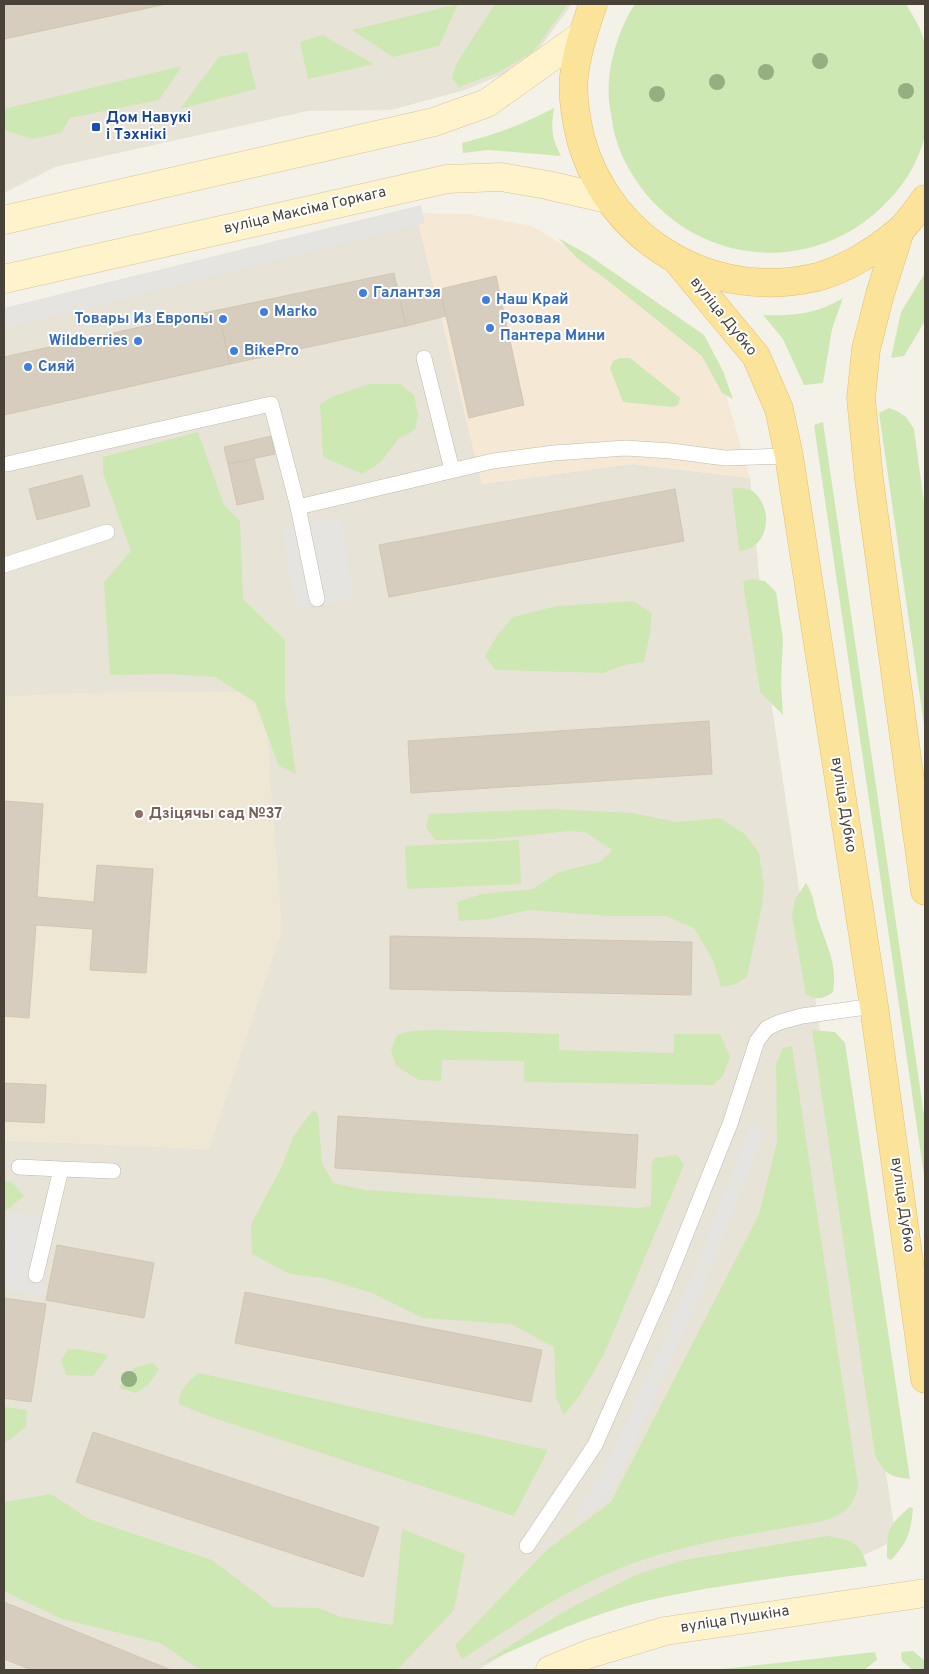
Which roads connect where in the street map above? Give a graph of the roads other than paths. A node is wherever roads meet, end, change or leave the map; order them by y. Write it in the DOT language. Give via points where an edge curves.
graph roads {
  1 [pos="594,4"];
  2 [pos="581,36"];
  3 [pos="608,199"];
  4 [pos="925,199"];
  5 [pos="4,220"];
  6 [pos="900,231"];
  7 [pos="678,262"];
  8 [pos="4,279"];
  9 [pos="424,358"];
  10 [pos="790,456"];
  11 [pos="7,464"];
  12 [pos="452,470"];
  13 [pos="298,507"];
  14 [pos="107,532"];
  15 [pos="4,565"];
  16 [pos="317,599"];
  17 [pos="925,891"];
  18 [pos="874,1006"];
  19 [pos="19,1167"];
  20 [pos="61,1169"];
  21 [pos="113,1171"];
  22 [pos="36,1275"];
  23 [pos="925,1379"];
  24 [pos="527,1546"];
  25 [pos="925,1593"];
  26 [pos="554,1670"];
  1 -- 2 [label="main road"];
  2 -- 3 [label="main road" via="574,78 576,121 588,162"];
  2 -- 5 [label="main road" via="487,103 434,122"];
  3 -- 7 [label="main road" via="640,235"];
  3 -- 8 [label="main road, вуліца Максіма Горкага" via="501,177 447,179"];
  4 -- 6 [label="main road"];
  6 -- 7 [label="main road" via="861,259 817,276 770,283 723,278"];
  6 -- 17 [label="main road" via="866,349 861,398 870,489"];
  7 -- 10 [label="main road, вуліца Дубко" via="756,356 779,409"];
  9 -- 12 [label="lane"];
  10 -- 12 [label="lane" via="725,458 626,448 554,453"];
  10 -- 18 [label="main road, вуліца Дубко"];
  11 -- 13 [label="lane" via="271,404"];
  12 -- 13 [label="lane"];
  13 -- 16 [label="lane"];
  14 -- 15 [label="lane"];
  18 -- 23 [label="main road, вуліца Дубко"];
  18 -- 24 [label="lane" via="780,1022 767,1028 757,1041 730,1124 665,1286 594,1445"];
  19 -- 20 [label="lane"];
  20 -- 21 [label="lane"];
  20 -- 22 [label="lane"];
  25 -- 26 [label="main road, вуліца Пушкіна" via="664,1631 590,1654"];
}
